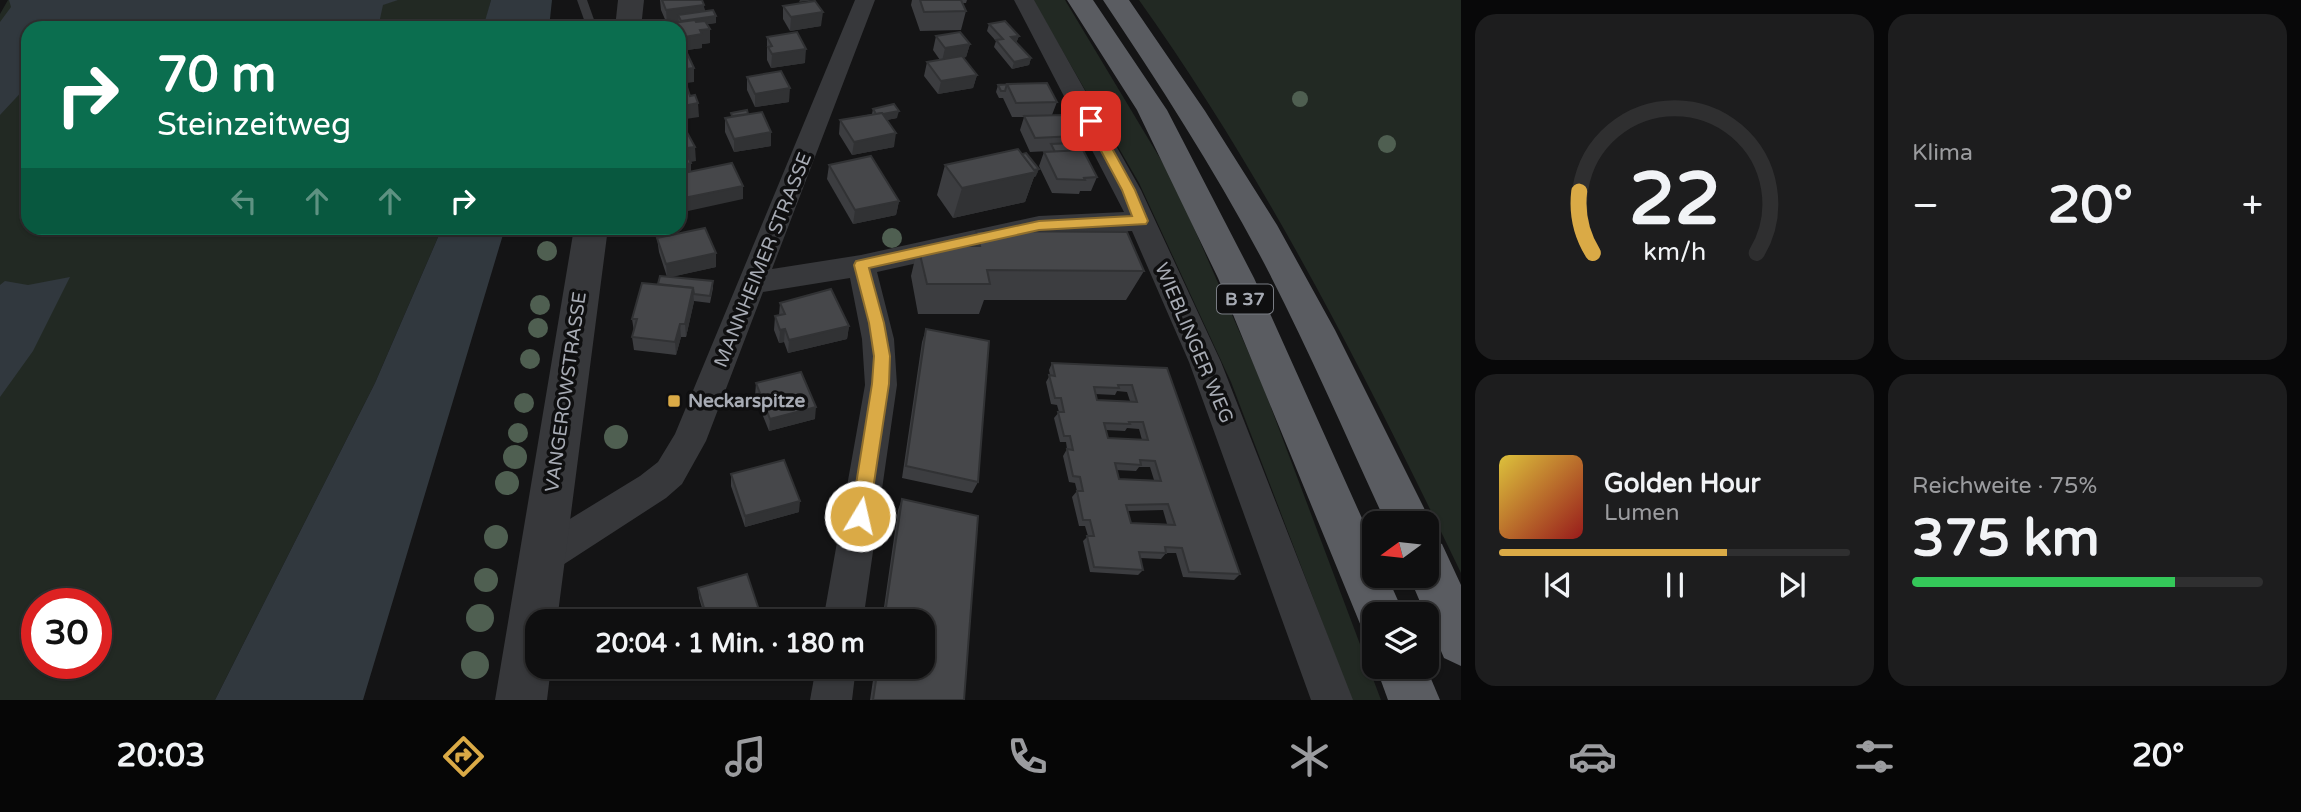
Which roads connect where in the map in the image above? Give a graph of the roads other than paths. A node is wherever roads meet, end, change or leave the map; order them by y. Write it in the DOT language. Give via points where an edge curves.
graph roads {
  1 [pos="582,0"];
  2 [pos="631,0"];
  3 [pos="865,0"];
  4 [pos="1024,0"];
  5 [pos="1080,0"];
  6 [pos="1116,0"];
  7 [pos="590,21"];
  8 [pos="629,21"];
  9 [pos="1141,221"];
  10 [pos="590,235"];
  11 [pos="861,265"];
  12 [pos="755,282"];
  13 [pos="1402,511"];
  14 [pos="542,557"];
  15 [pos="1438,588"];
  16 [pos="1375,602"];
  17 [pos="845,609"];
  18 [pos="1461,641"];
  19 [pos="834,679"];
  20 [pos="1406,679"];
  21 [pos="521,700"];
  22 [pos="831,700"];
  23 [pos="1332,700"];
  24 [pos="1414,700"];
  1 -- 7 [label="lane"];
  2 -- 8 [label="street"];
  3 -- 12 [label="street, MANNHEIMER STRASSE"];
  4 -- 9 [label="street, WIEBLINGER WEG"];
  5 -- 16 [label="highway, B 37" via="1152,110 1236,278"];
  6 -- 13 [label="highway, B 37" via="1191,109 1255,218"];
  9 -- 11 [label="street" via="1039,226"];
  9 -- 23 [label="street, WIEBLINGER WEG" via="1205,362"];
  10 -- 14 [label="street, VANGEROWSTRASSE"];
  11 -- 12 [label="street"];
  11 -- 17 [label="street" via="877,323 881,384"];
  12 -- 14 [label="street, MANNHEIMER STRASSE" via="689,441 670,473"];
  14 -- 21 [label="street"];
  15 -- 18 [label="highway"];
  19 -- 22 [label="street"];
  20 -- 24 [label="highway"];
}
